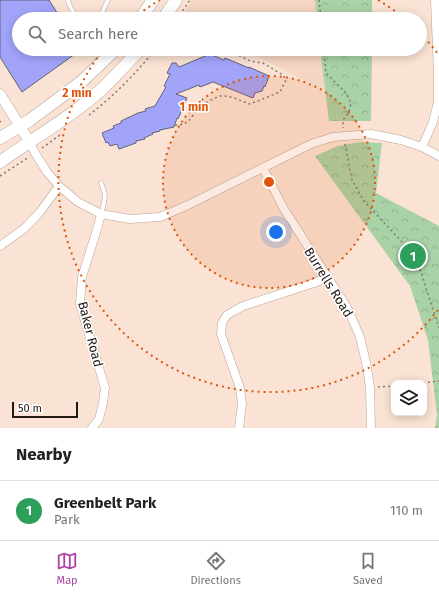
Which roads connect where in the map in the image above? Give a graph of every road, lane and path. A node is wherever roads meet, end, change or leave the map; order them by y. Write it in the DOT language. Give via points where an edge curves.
graph roads {
  1 [pos="68,0"];
  2 [pos="108,0"];
  3 [pos="153,0"];
  4 [pos="176,0"];
  5 [pos="190,0"];
  6 [pos="319,0"];
  7 [pos="435,0"];
  8 [pos="437,10"];
  9 [pos="73,12"];
  10 [pos="102,12"];
  11 [pos="145,12"];
  12 [pos="168,12"];
  13 [pos="182,12"];
  14 [pos="320,12"];
  15 [pos="109,56"];
  16 [pos="134,56"];
  17 [pos="240,56"];
  18 [pos="325,56"];
  19 [pos="0,94"];
  20 [pos="175,125"];
  21 [pos="20,126"];
  22 [pos="344,136"];
  23 [pos="0,138"];
  24 [pos="29,141"];
  25 [pos="422,147"];
  26 [pos="439,156"];
  27 [pos="27,158"];
  28 [pos="0,162"];
  29 [pos="263,168"];
  30 [pos="0,176"];
  31 [pos="101,182"];
  32 [pos="59,186"];
  33 [pos="101,214"];
  34 [pos="0,246"];
  35 [pos="327,277"];
  36 [pos="439,328"];
  37 [pos="439,381"];
  38 [pos="427,382"];
  39 [pos="391,386"];
  40 [pos="370,388"];
  41 [pos="92,428"];
  42 [pos="239,428"];
  43 [pos="371,428"];
  1 -- 9 [label="lane"];
  2 -- 10 [label="lane"];
  3 -- 11 [label="main road"];
  4 -- 12 [label="main road"];
  5 -- 13 [label="path"];
  6 -- 14 [label="path"];
  7 -- 8 [label="street"];
  8 -- 25 [label="street" via="438,102"];
  15 -- 21 [label="main road" via="81,82"];
  16 -- 24 [label="main road" via="101,89"];
  17 -- 20 [label="path" via="283,75 286,80 280,92 250,104 220,96 199,107 187,123"];
  18 -- 22 [label="path" via="326,73 346,93 351,103 349,112 343,120"];
  19 -- 21 [label="street"];
  21 -- 23 [label="main road"];
  21 -- 24 [label="street"];
  22 -- 25 [label="street" via="371,134"];
  22 -- 29 [label="street" via="333,136 311,144"];
  22 -- 36 [label="path" via="352,180 364,201 417,260"];
  24 -- 28 [label="main road"];
  24 -- 32 [label="street"];
  25 -- 26 [label="street"];
  27 -- 30 [label="path"];
  29 -- 33 [label="street" via="160,217 130,219"];
  29 -- 35 [label="street, Burrells Road" via="284,209"];
  31 -- 33 [label="lane" via="105,191"];
  32 -- 33 [label="street" via="78,202"];
  32 -- 34 [label="street" via="25,228"];
  33 -- 41 [label="street, Baker Road" via="82,277 80,304 105,388 99,419"];
  35 -- 40 [label="street, Burrells Road" via="348,309 360,337"];
  35 -- 42 [label="street" via="243,306 227,315 222,323 221,334 240,388 242,404"];
  37 -- 38 [label="path"];
  39 -- 40 [label="path"];
  40 -- 43 [label="street, Burrells Road"];
}
